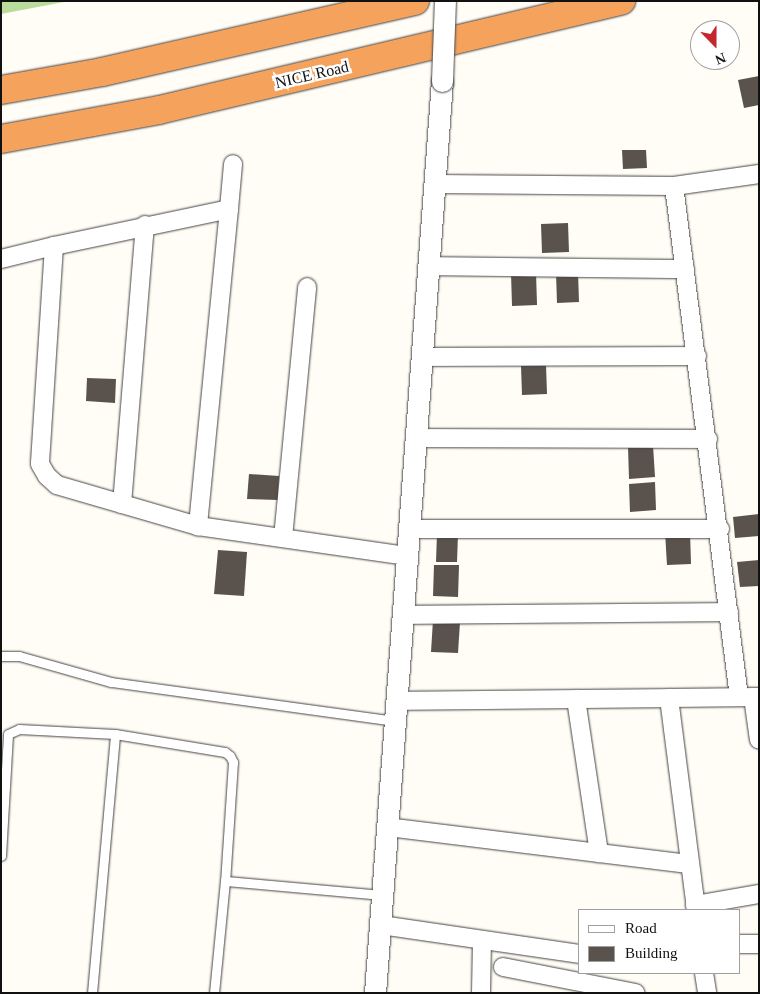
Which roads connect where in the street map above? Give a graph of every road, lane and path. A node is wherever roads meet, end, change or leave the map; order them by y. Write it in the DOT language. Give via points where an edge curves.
graph roads {
  1 [pos="415,1"];
  2 [pos="445,1"];
  3 [pos="621,1"];
  4 [pos="1,90"];
  5 [pos="1,139"];
  6 [pos="233,164"];
  7 [pos="759,174"];
  8 [pos="434,184"];
  9 [pos="674,186"];
  10 [pos="229,209"];
  11 [pos="145,225"];
  12 [pos="54,246"];
  13 [pos="1,259"];
  14 [pos="428,266"];
  15 [pos="685,269"];
  16 [pos="307,287"];
  17 [pos="697,356"];
  18 [pos="421,357"];
  19 [pos="415,438"];
  20 [pos="708,440"];
  21 [pos="122,504"];
  22 [pos="198,526"];
  23 [pos="409,529"];
  24 [pos="720,529"];
  25 [pos="283,538"];
  26 [pos="406,556"];
  27 [pos="729,612"];
  28 [pos="402,615"];
  29 [pos="1,656"];
  30 [pos="750,697"];
  31 [pos="669,698"];
  32 [pos="576,699"];
  33 [pos="396,711"];
  34 [pos="115,734"];
  35 [pos="759,740"];
  36 [pos="387,827"];
  37 [pos="598,853"];
  38 [pos="1,856"];
  39 [pos="690,864"];
  40 [pos="225,881"];
  41 [pos="759,894"];
  42 [pos="384,895"];
  43 [pos="696,908"];
  44 [pos="381,925"];
  45 [pos="482,940"];
  46 [pos="740,944"];
  47 [pos="759,944"];
  48 [pos="578,954"];
  49 [pos="503,967"];
  50 [pos="704,974"];
  51 [pos="92,993"];
  52 [pos="214,993"];
  53 [pos="375,993"];
  54 [pos="481,993"];
  55 [pos="635,993"];
  56 [pos="707,993"];
  1 -- 4 [label="highway" via="102,72"];
  2 -- 8 [label="street, bridge"];
  3 -- 5 [label="highway, NICE Road" via="159,110"];
  6 -- 10 [label="street"];
  7 -- 9 [label="street"];
  8 -- 9 [label="street"];
  8 -- 14 [label="street"];
  9 -- 15 [label="street"];
  10 -- 11 [label="street"];
  10 -- 22 [label="street"];
  11 -- 12 [label="street"];
  11 -- 21 [label="street"];
  12 -- 13 [label="street"];
  12 -- 21 [label="street" via="40,464 57,485"];
  14 -- 15 [label="street"];
  14 -- 18 [label="street"];
  15 -- 17 [label="street"];
  16 -- 25 [label="street"];
  17 -- 18 [label="street"];
  17 -- 20 [label="street"];
  18 -- 19 [label="street"];
  19 -- 20 [label="street"];
  19 -- 23 [label="street"];
  20 -- 24 [label="street"];
  21 -- 22 [label="street"];
  22 -- 25 [label="street"];
  23 -- 24 [label="street"];
  23 -- 26 [label="street"];
  24 -- 27 [label="street"];
  25 -- 26 [label="street"];
  26 -- 28 [label="street"];
  27 -- 28 [label="street"];
  27 -- 30 [label="street"];
  28 -- 33 [label="street"];
  29 -- 33 [label="lane" via="19,656 111,682"];
  30 -- 31 [label="street"];
  30 -- 35 [label="street"];
  31 -- 32 [label="street"];
  31 -- 39 [label="street"];
  32 -- 33 [label="street"];
  32 -- 37 [label="street"];
  33 -- 36 [label="street"];
  34 -- 38 [label="lane" via="19,728 8,734"];
  34 -- 40 [label="lane" via="225,752 230,756 233,762"];
  34 -- 51 [label="lane"];
  36 -- 37 [label="street"];
  36 -- 42 [label="street"];
  37 -- 39 [label="street"];
  39 -- 43 [label="street"];
  40 -- 42 [label="lane"];
  40 -- 52 [label="lane"];
  41 -- 43 [label="street"];
  42 -- 44 [label="street"];
  44 -- 45 [label="street"];
  44 -- 53 [label="street"];
  45 -- 48 [label="street"];
  45 -- 54 [label="street"];
  46 -- 47 [label="street"];
  49 -- 55 [label="street"];
  50 -- 56 [label="street"];
}
